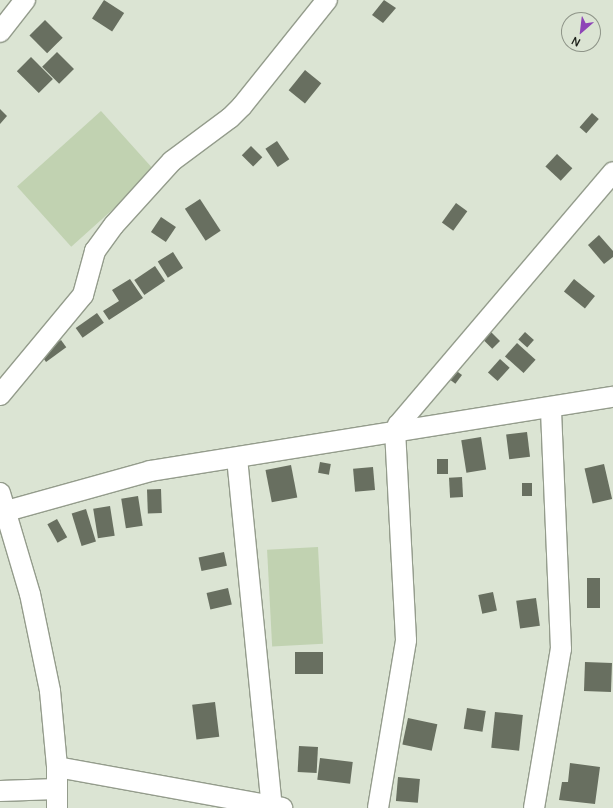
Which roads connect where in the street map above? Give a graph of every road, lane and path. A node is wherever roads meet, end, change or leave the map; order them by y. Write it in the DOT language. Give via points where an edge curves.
graph roads {
  1 [pos="25,0"];
  2 [pos="327,0"];
  3 [pos="0,32"];
  4 [pos="613,172"];
  5 [pos="0,394"];
  6 [pos="613,397"];
  7 [pos="550,408"];
  8 [pos="395,433"];
  9 [pos="237,458"];
  10 [pos="4,502"];
  11 [pos="57,767"];
  12 [pos="0,792"];
  13 [pos="57,799"];
  14 [pos="219,802"];
  15 [pos="277,807"];
  16 [pos="378,808"];
  17 [pos="534,808"];
  1 -- 3 [label="street"];
  2 -- 5 [label="street" via="242,106 230,118 172,161 114,225 95,251 82,295"];
  4 -- 8 [label="street" via="398,425"];
  6 -- 7 [label="street"];
  7 -- 8 [label="street"];
  7 -- 17 [label="street" via="562,649"];
  8 -- 9 [label="street"];
  8 -- 16 [label="street" via="406,640"];
  9 -- 10 [label="street" via="150,471"];
  9 -- 15 [label="street"];
  10 -- 11 [label="street" via="39,633 50,691"];
  11 -- 13 [label="street"];
  11 -- 14 [label="street"];
  12 -- 13 [label="street"];
  14 -- 15 [label="street"];
}
